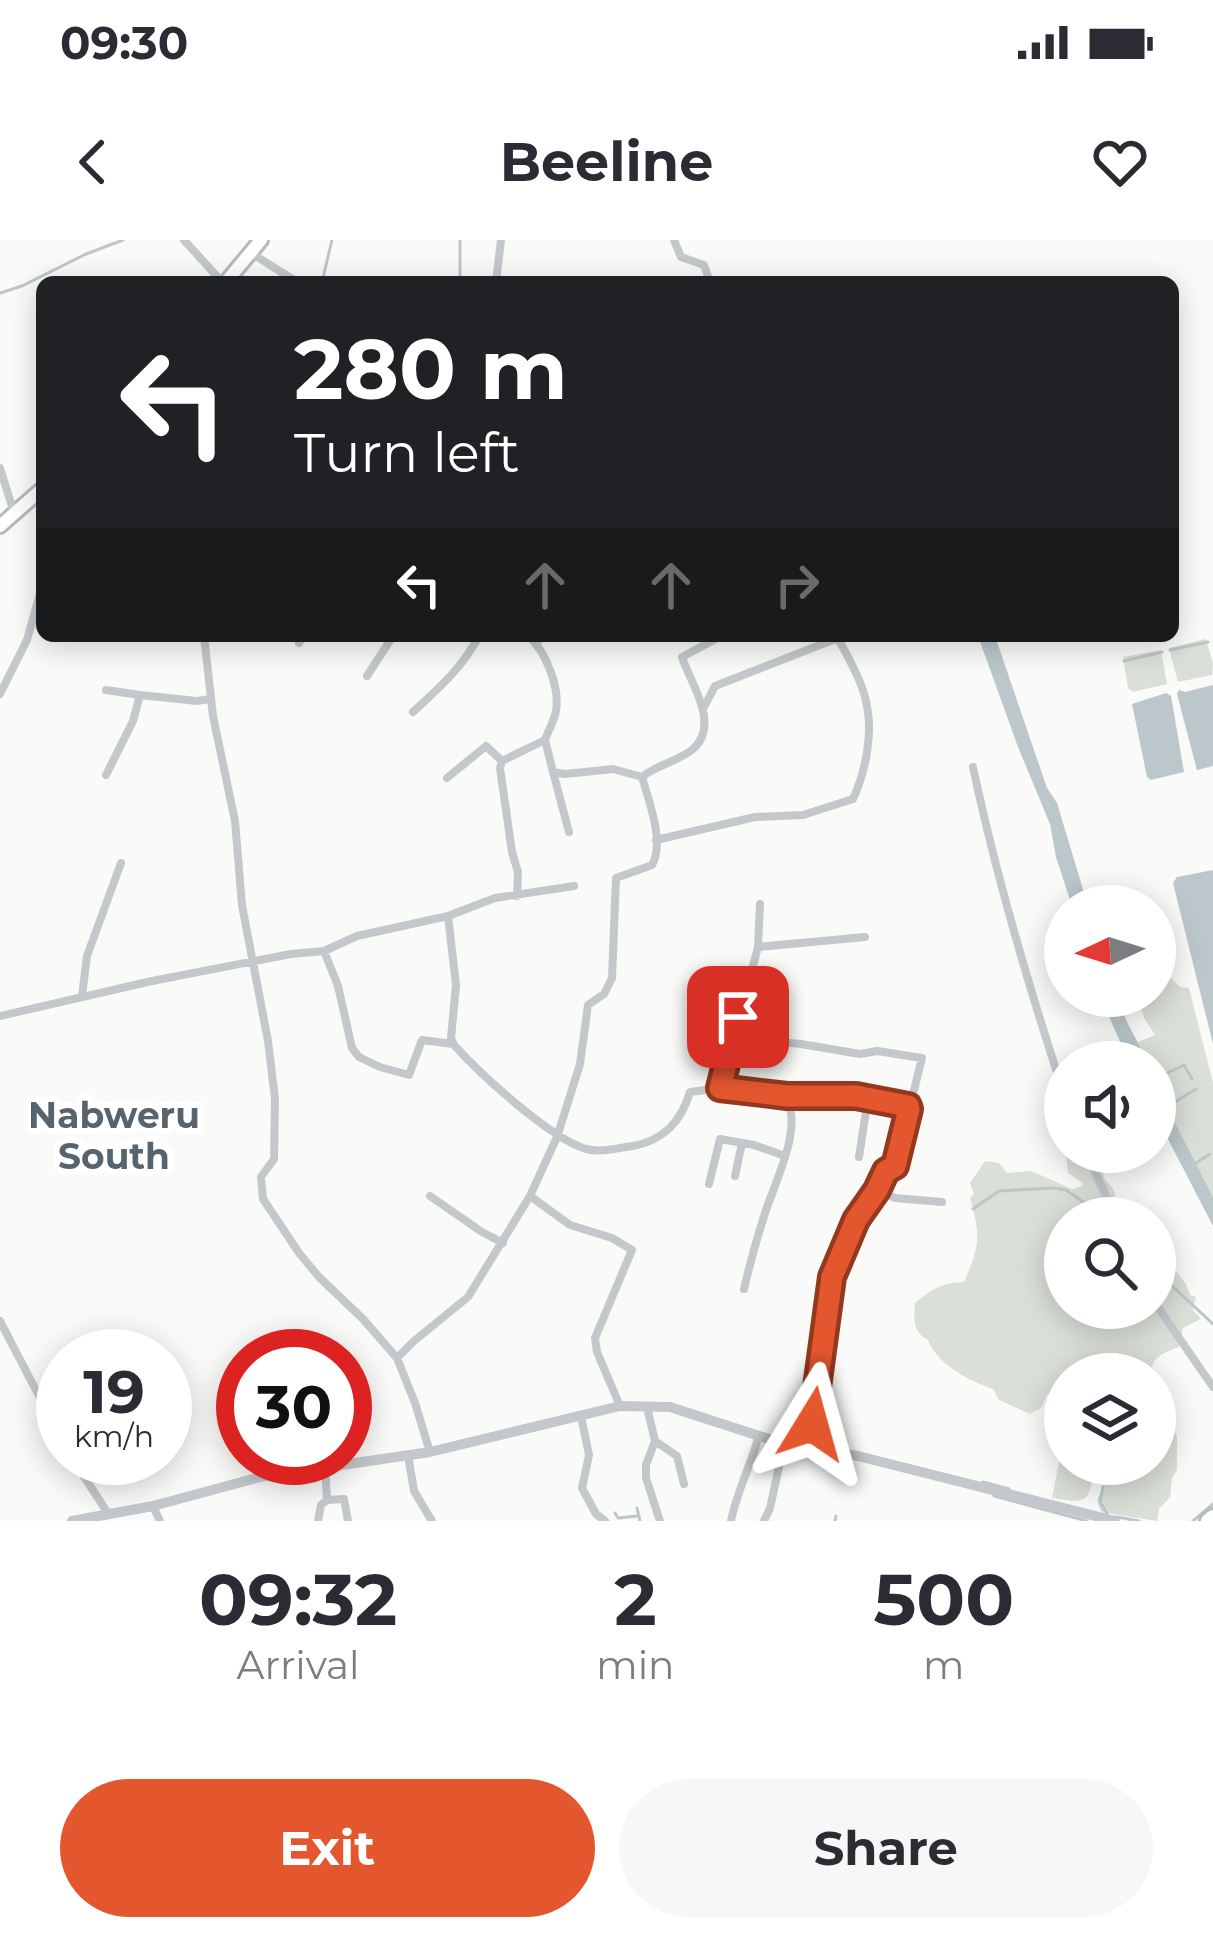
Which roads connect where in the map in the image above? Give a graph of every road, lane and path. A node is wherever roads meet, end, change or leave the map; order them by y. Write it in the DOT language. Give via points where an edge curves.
graph roads {
  1 [pos="184,240"];
  2 [pos="260,240"];
  3 [pos="501,240"];
  4 [pos="674,240"];
  5 [pos="251,253"];
  6 [pos="218,276"];
  7 [pos="230,276"];
  8 [pos="287,276"];
  9 [pos="497,276"];
  10 [pos="708,276"];
  11 [pos="0,469"];
  12 [pos="36,495"];
  13 [pos="15,514"];
  14 [pos="0,526"];
  15 [pos="36,608"];
  16 [pos="205,642"];
  17 [pos="389,642"];
  18 [pos="476,642"];
  19 [pos="534,642"];
  20 [pos="710,642"];
  21 [pos="825,642"];
  22 [pos="840,642"];
  23 [pos="367,676"];
  24 [pos="106,690"];
  25 [pos="0,694"];
  26 [pos="140,695"];
  27 [pos="210,699"];
  28 [pos="703,708"];
  29 [pos="413,712"];
  30 [pos="544,740"];
  31 [pos="502,761"];
  32 [pos="973,767"];
  33 [pos="553,772"];
  34 [pos="106,775"];
  35 [pos="641,777"];
  36 [pos="448,778"];
  37 [pos="569,832"];
  38 [pos="656,840"];
  39 [pos="121,863"];
  40 [pos="574,886"];
  41 [pos="517,896"];
  42 [pos="760,904"];
  43 [pos="448,916"];
  44 [pos="865,938"];
  45 [pos="758,946"];
  46 [pos="324,951"];
  47 [pos="251,962"];
  48 [pos="82,996"];
  49 [pos="0,1016"];
  50 [pos="733,1038"];
  51 [pos="1046,1041"];
  52 [pos="453,1044"];
  53 [pos="720,1088"];
  54 [pos="787,1096"];
  55 [pos="868,1098"];
  56 [pos="908,1106"];
  57 [pos="557,1137"];
  58 [pos="742,1143"];
  59 [pos="785,1156"];
  60 [pos="859,1157"];
  61 [pos="735,1176"];
  62 [pos="709,1184"];
  63 [pos="877,1190"];
  64 [pos="430,1196"];
  65 [pos="530,1196"];
  66 [pos="942,1202"];
  67 [pos="503,1243"];
  68 [pos="744,1289"];
  69 [pos="0,1322"];
  70 [pos="1173,1329"];
  71 [pos="397,1358"];
  72 [pos="1213,1387"];
  73 [pos="36,1391"];
  74 [pos="620,1406"];
  75 [pos="647,1406"];
  76 [pos="581,1416"];
  77 [pos="758,1436"];
  78 [pos="655,1441"];
  79 [pos="784,1444"];
  80 [pos="811,1448"];
  81 [pos="430,1452"];
  82 [pos="408,1455"];
  83 [pos="372,1460"];
  84 [pos="684,1484"];
  85 [pos="90,1485"];
  86 [pos="233,1485"];
  87 [pos="326,1485"];
  88 [pos="327,1500"];
  89 [pos="153,1506"];
  90 [pos="110,1515"];
  91 [pos="72,1521"];
  92 [pos="160,1521"];
  93 [pos="318,1521"];
  94 [pos="348,1521"];
  95 [pos="432,1521"];
  96 [pos="605,1521"];
  97 [pos="660,1521"];
  98 [pos="731,1521"];
  99 [pos="764,1521"];
  100 [pos="1115,1521"];
  1 -- 6 [label="street"];
  2 -- 5 [label="main road"];
  3 -- 9 [label="street"];
  4 -- 10 [label="street"];
  5 -- 7 [label="main road"];
  5 -- 8 [label="street"];
  11 -- 13 [label="street"];
  12 -- 13 [label="main road"];
  13 -- 14 [label="main road"];
  15 -- 25 [label="street"];
  16 -- 27 [label="street"];
  17 -- 23 [label="street"];
  18 -- 29 [label="street"];
  19 -- 30 [label="street" via="556,696"];
  20 -- 28 [label="street" via="682,657"];
  21 -- 28 [label="street" via="715,686"];
  22 -- 38 [label="street" via="869,718 854,800"];
  24 -- 26 [label="street"];
  26 -- 27 [label="street"];
  26 -- 34 [label="street"];
  27 -- 47 [label="street" via="235,820"];
  28 -- 35 [label="street" via="694,748"];
  30 -- 31 [label="street"];
  30 -- 33 [label="street"];
  31 -- 36 [label="street" via="486,746"];
  31 -- 41 [label="street"];
  32 -- 51 [label="street"];
  33 -- 35 [label="street" via="613,769"];
  33 -- 37 [label="street"];
  35 -- 38 [label="street"];
  38 -- 57 [label="street" via="657,861 616,878 612,978 588,1005"];
  39 -- 48 [label="street" via="87,956"];
  40 -- 41 [label="street"];
  41 -- 43 [label="street"];
  42 -- 45 [label="street"];
  43 -- 46 [label="street"];
  43 -- 52 [label="street"];
  44 -- 45 [label="street"];
  45 -- 50 [label="street"];
  46 -- 47 [label="street"];
  46 -- 52 [label="street" via="359,1057 409,1076 422,1040"];
  47 -- 48 [label="street"];
  47 -- 71 [label="street" via="275,1100 274,1159 261,1177 263,1199 319,1277"];
  48 -- 49 [label="street"];
  50 -- 53 [label="street"];
  50 -- 56 [label="street" via="922,1058"];
  52 -- 57 [label="street"];
  53 -- 54 [label="street"];
  53 -- 57 [label="street" via="690,1092 676,1123 646,1144 590,1150"];
  54 -- 55 [label="street"];
  54 -- 59 [label="street"];
  55 -- 56 [label="street"];
  55 -- 60 [label="street"];
  56 -- 63 [label="street" via="895,1166"];
  57 -- 65 [label="street"];
  58 -- 59 [label="street"];
  58 -- 61 [label="street"];
  58 -- 62 [label="street" via="720,1139"];
  59 -- 68 [label="street"];
  63 -- 66 [label="street"];
  63 -- 80 [label="street" via="830,1286"];
  64 -- 67 [label="street"];
  65 -- 67 [label="street"];
  65 -- 74 [label="street" via="570,1225 632,1250 595,1339"];
  67 -- 71 [label="street" via="468,1297"];
  69 -- 73 [label="street"];
  70 -- 72 [label="street"];
  71 -- 81 [label="street"];
  74 -- 75 [label="street"];
  74 -- 76 [label="street"];
  75 -- 77 [label="street"];
  75 -- 78 [label="street"];
  76 -- 81 [label="street"];
  76 -- 96 [label="street" via="589,1455 582,1488"];
  77 -- 79 [label="street"];
  77 -- 98 [label="street"];
  78 -- 84 [label="street" via="677,1456"];
  78 -- 97 [label="street" via="646,1478"];
  79 -- 80 [label="street"];
  79 -- 99 [label="street"];
  80 -- 100 [label="street"];
  81 -- 82 [label="street"];
  82 -- 83 [label="street"];
  82 -- 95 [label="street"];
  85 -- 90 [label="street"];
  86 -- 89 [label="street"];
  87 -- 88 [label="street"];
  88 -- 93 [label="street"];
  88 -- 94 [label="street" via="344,1499"];
  89 -- 90 [label="street"];
  89 -- 92 [label="street"];
  90 -- 91 [label="street"];
}
